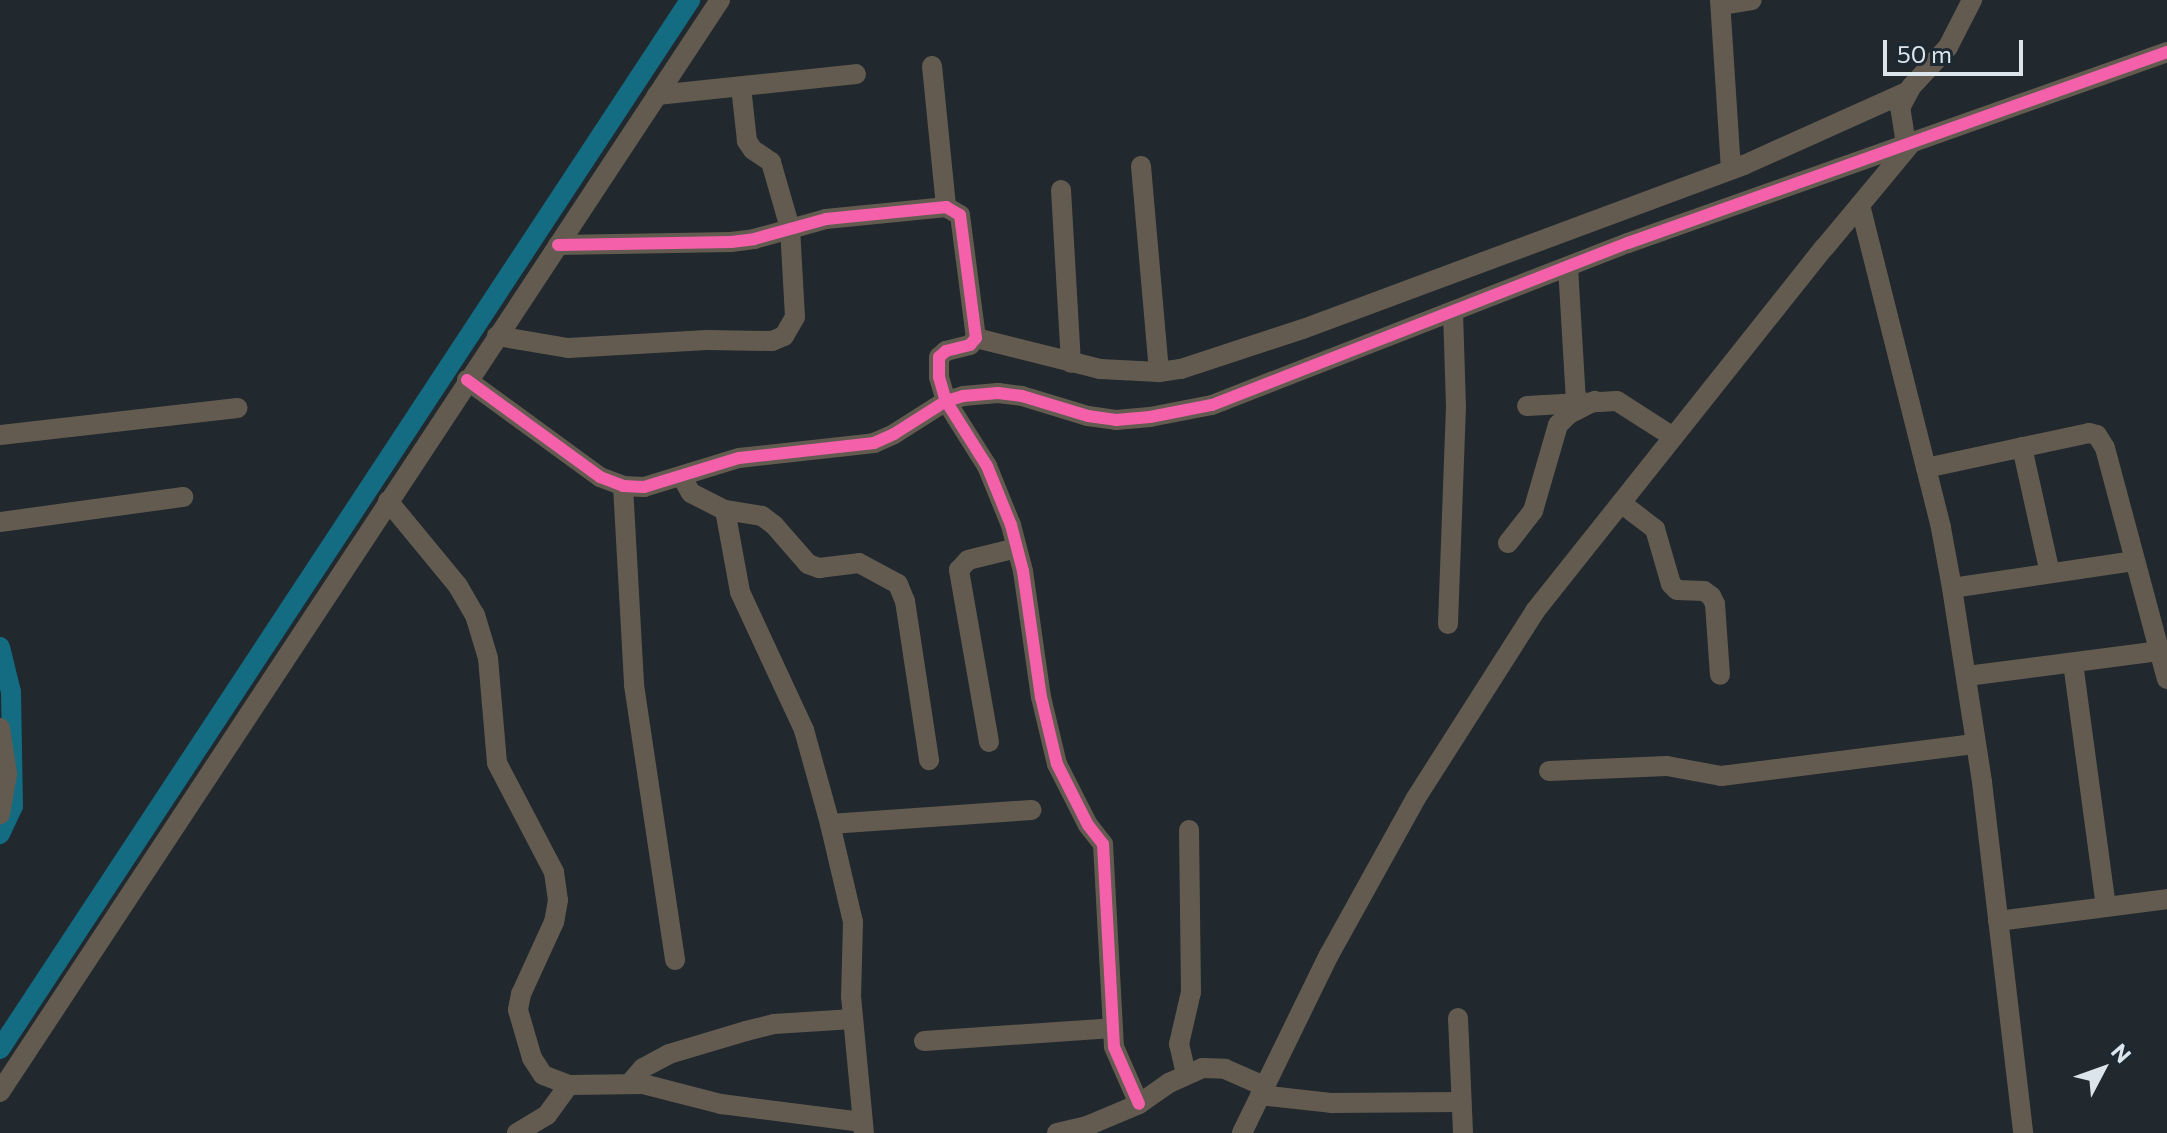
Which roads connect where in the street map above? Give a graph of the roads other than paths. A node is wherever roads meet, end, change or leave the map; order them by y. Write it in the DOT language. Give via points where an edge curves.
graph roads {
  1 [pos="720,0"];
  2 [pos="1752,0"];
  3 [pos="1972,0"];
  4 [pos="1721,3"];
  5 [pos="2167,52"];
  6 [pos="932,66"];
  7 [pos="856,74"];
  8 [pos="741,87"];
  9 [pos="657,95"];
  10 [pos="1904,100"];
  11 [pos="1908,141"];
  12 [pos="1141,166"];
  13 [pos="1731,170"];
  14 [pos="1061,190"];
  15 [pos="1860,205"];
  16 [pos="946,207"];
  17 [pos="790,228"];
  18 [pos="558,245"];
  19 [pos="1568,267"];
  20 [pos="1453,312"];
  21 [pos="497,336"];
  22 [pos="976,338"];
  23 [pos="1071,363"];
  24 [pos="1159,372"];
  25 [pos="467,380"];
  26 [pos="943,390"];
  27 [pos="1585,402"];
  28 [pos="1527,406"];
  29 [pos="237,408"];
  30 [pos="0,435"];
  31 [pos="1673,437"];
  32 [pos="2022,447"];
  33 [pos="1926,468"];
  34 [pos="682,477"];
  35 [pos="623,486"];
  36 [pos="183,497"];
  37 [pos="388,501"];
  38 [pos="1621,503"];
  39 [pos="725,510"];
  40 [pos="0,522"];
  41 [pos="1508,543"];
  42 [pos="1017,548"];
  43 [pos="2135,561"];
  44 [pos="2050,573"];
  45 [pos="1952,588"];
  46 [pos="1448,624"];
  47 [pos="2160,651"];
  48 [pos="2073,663"];
  49 [pos="1720,675"];
  50 [pos="1967,676"];
  51 [pos="2167,679"];
  52 [pos="0,728"];
  53 [pos="989,742"];
  54 [pos="1974,744"];
  55 [pos="929,760"];
  56 [pos="1549,771"];
  57 [pos="1032,810"];
  58 [pos="0,814"];
  59 [pos="830,824"];
  60 [pos="1189,830"];
  61 [pos="2167,899"];
  62 [pos="2106,907"];
  63 [pos="1998,921"];
  64 [pos="675,960"];
  65 [pos="1458,1018"];
  66 [pos="853,1019"];
  67 [pos="1113,1028"];
  68 [pos="924,1041"];
  69 [pos="1186,1074"];
  70 [pos="630,1083"];
  71 [pos="569,1085"];
  72 [pos="1262,1090"];
  73 [pos="0,1092"];
  74 [pos="1460,1102"];
  75 [pos="1139,1104"];
  76 [pos="863,1128"];
  77 [pos="517,1133"];
  78 [pos="1057,1133"];
  79 [pos="1242,1133"];
  80 [pos="1463,1133"];
  81 [pos="2023,1133"];
  1 -- 9 [label="street"];
  2 -- 4 [label="street"];
  3 -- 10 [label="street" via="1948,47"];
  4 -- 13 [label="street"];
  5 -- 11 [label="street"];
  6 -- 16 [label="street"];
  7 -- 8 [label="street"];
  8 -- 9 [label="street"];
  8 -- 17 [label="street" via="747,141 771,162"];
  9 -- 18 [label="street"];
  10 -- 11 [label="street"];
  10 -- 13 [label="street"];
  11 -- 15 [label="street"];
  11 -- 19 [label="street"];
  12 -- 24 [label="street"];
  13 -- 24 [label="street" via="1303,329"];
  14 -- 23 [label="street"];
  15 -- 31 [label="street"];
  15 -- 33 [label="street"];
  16 -- 17 [label="street" via="826,219"];
  16 -- 22 [label="street" via="960,215 963,227"];
  17 -- 18 [label="street" via="731,242"];
  17 -- 21 [label="street" via="795,317 784,336 772,341 568,348"];
  18 -- 21 [label="street"];
  19 -- 20 [label="street"];
  19 -- 27 [label="street"];
  20 -- 26 [label="street" via="1212,405 1150,417 1116,420 1022,396"];
  20 -- 46 [label="street" via="1456,421"];
  21 -- 25 [label="street"];
  22 -- 23 [label="street"];
  22 -- 26 [label="street" via="939,357"];
  23 -- 24 [label="street"];
  25 -- 35 [label="street" via="600,477"];
  25 -- 37 [label="street"];
  26 -- 34 [label="street" via="894,434 874,443 739,458"];
  26 -- 42 [label="street" via="987,466"];
  27 -- 28 [label="street"];
  27 -- 31 [label="street" via="1625,404"];
  27 -- 41 [label="street" via="1558,425 1533,511"];
  29 -- 30 [label="street"];
  31 -- 38 [label="street"];
  32 -- 33 [label="street"];
  32 -- 43 [label="street" via="2097,435"];
  32 -- 44 [label="street"];
  33 -- 45 [label="street"];
  34 -- 35 [label="street" via="644,487"];
  34 -- 39 [label="street" via="691,493"];
  35 -- 64 [label="street" via="634,685"];
  36 -- 40 [label="street"];
  37 -- 71 [label="street" via="458,586 484,635 497,763 546,852 558,900 518,1010 532,1058 543,1075"];
  37 -- 73 [label="street"];
  38 -- 49 [label="street" via="1655,529 1671,584 1677,590 1711,596"];
  38 -- 72 [label="street" via="1535,611 1416,798"];
  39 -- 55 [label="street" via="762,516 808,564 819,568 859,563 898,584"];
  39 -- 59 [label="street" via="740,592 804,730"];
  42 -- 53 [label="street" via="968,560 959,570"];
  42 -- 67 [label="street" via="1057,764 1103,844"];
  43 -- 44 [label="street"];
  43 -- 47 [label="street"];
  44 -- 45 [label="street"];
  45 -- 50 [label="street"];
  47 -- 48 [label="street"];
  47 -- 51 [label="street"];
  48 -- 50 [label="street"];
  48 -- 62 [label="street"];
  50 -- 54 [label="street"];
  52 -- 58 [label="street" via="7,774"];
  54 -- 56 [label="street" via="1721,776 1667,766"];
  54 -- 63 [label="street"];
  57 -- 59 [label="street"];
  59 -- 66 [label="street" via="853,922"];
  60 -- 69 [label="street" via="1191,982 1179,1044"];
  61 -- 62 [label="street"];
  62 -- 63 [label="street"];
  63 -- 81 [label="street"];
  65 -- 74 [label="street"];
  66 -- 70 [label="street" via="746,1031 669,1054 643,1068"];
  66 -- 76 [label="street"];
  67 -- 68 [label="street"];
  67 -- 75 [label="street" via="1119,1065"];
  69 -- 72 [label="street" via="1225,1069"];
  69 -- 75 [label="street"];
  70 -- 71 [label="street"];
  70 -- 76 [label="street"];
  71 -- 77 [label="street" via="547,1115"];
  72 -- 74 [label="street" via="1331,1103"];
  72 -- 79 [label="street"];
  74 -- 80 [label="street"];
  75 -- 78 [label="street"];
}
